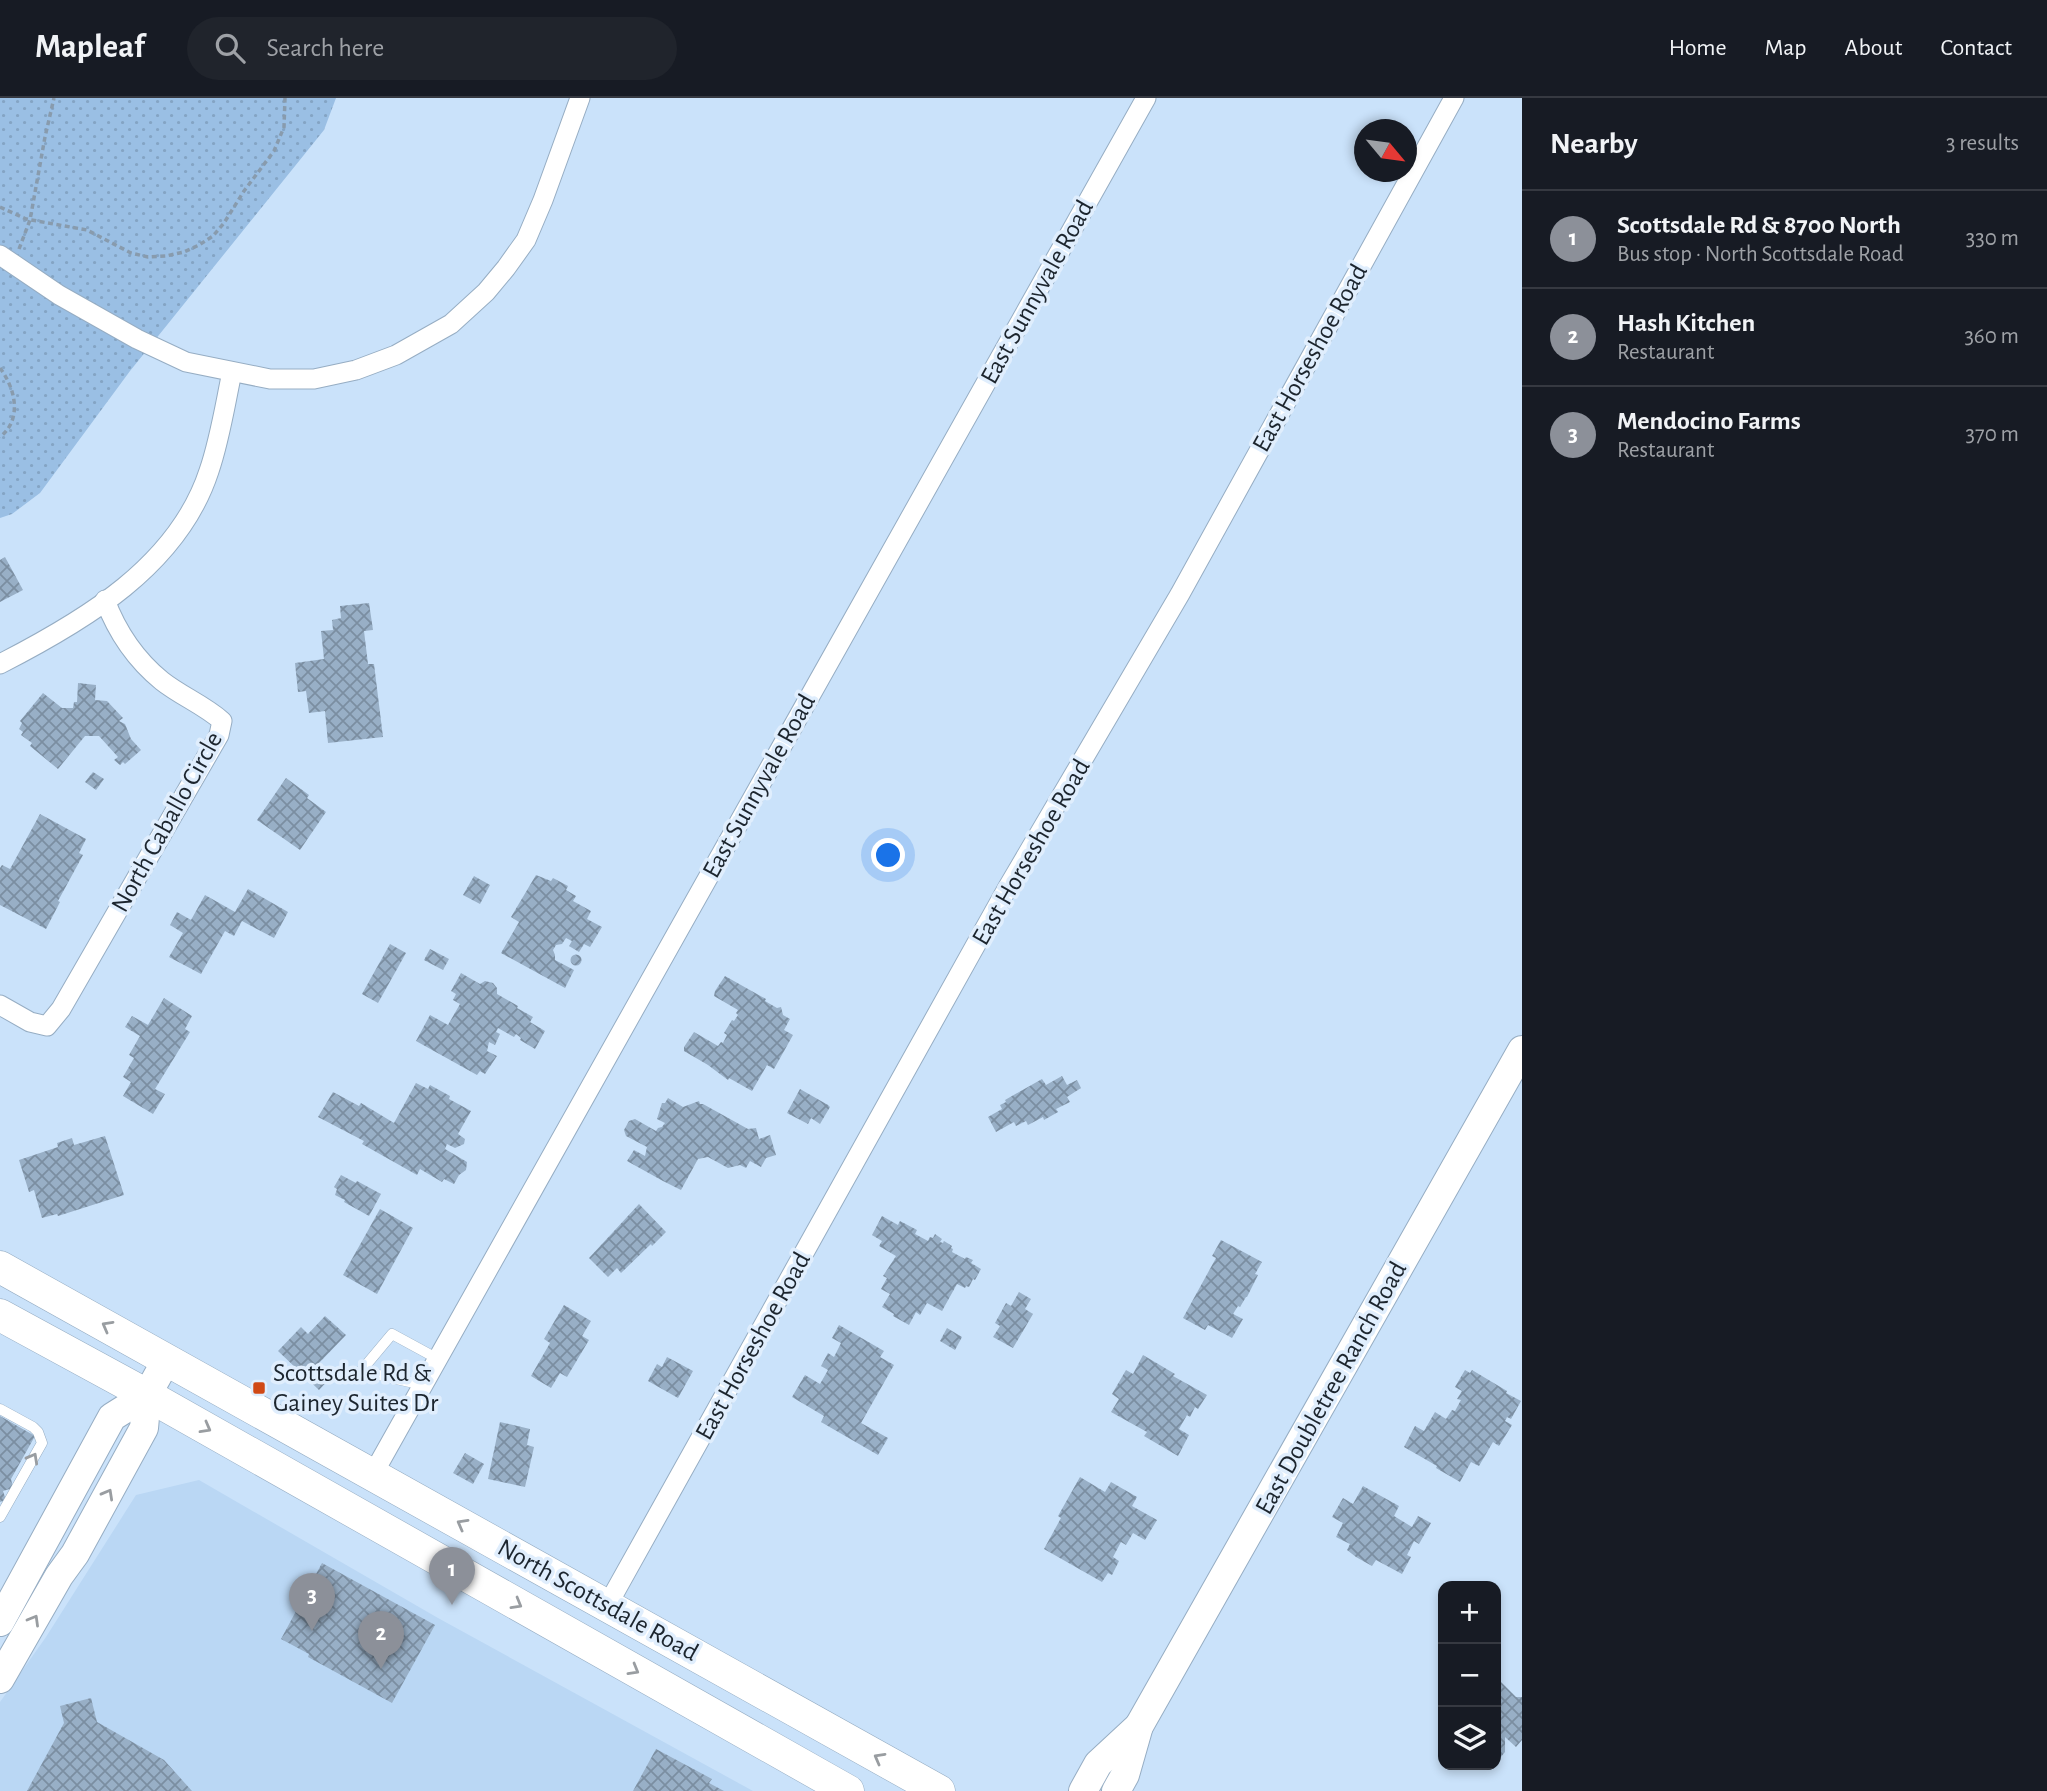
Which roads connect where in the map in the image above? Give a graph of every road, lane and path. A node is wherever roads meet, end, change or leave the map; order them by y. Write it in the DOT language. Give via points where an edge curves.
graph roads {
  1 [pos="54,98"];
  2 [pos="285,98"];
  3 [pos="580,98"];
  4 [pos="1146,98"];
  5 [pos="1454,98"];
  6 [pos="0,207"];
  7 [pos="30,220"];
  8 [pos="5,259"];
  9 [pos="0,368"];
  10 [pos="232,372"];
  11 [pos="0,437"];
  12 [pos="105,600"];
  13 [pos="0,664"];
  14 [pos="0,1005"];
  15 [pos="1522,1050"];
  16 [pos="0,1267"];
  17 [pos="0,1315"];
  18 [pos="167,1359"];
  19 [pos="438,1359"];
  20 [pos="423,1385"];
  21 [pos="147,1395"];
  22 [pos="0,1409"];
  23 [pos="373,1474"];
  24 [pos="0,1517"];
  25 [pos="607,1605"];
  26 [pos="0,1622"];
  27 [pos="574,1636"];
  28 [pos="0,1679"];
  29 [pos="762,1693"];
  30 [pos="1139,1726"];
  31 [pos="743,1732"];
  32 [pos="811,1791"];
  33 [pos="848,1791"];
  34 [pos="939,1791"];
  35 [pos="1083,1791"];
  36 [pos="1116,1791"];
  1 -- 7 [label="path"];
  2 -- 7 [label="path" via="284,127 274,151 224,223 199,245 148,257 87,230"];
  3 -- 10 [label="street" via="526,240 486,292 451,324 396,355 356,370 314,379 270,379"];
  4 -- 19 [label="street, East Sunnyvale Road"];
  5 -- 25 [label="street, East Horseshoe Road" via="1180,594 1008,887"];
  6 -- 7 [label="path"];
  7 -- 8 [label="path" via="25,238"];
  8 -- 10 [label="street" via="59,295 161,351"];
  9 -- 11 [label="path" via="14,392 15,404 10,426"];
  10 -- 12 [label="street" via="209,471 194,506 146,570"];
  12 -- 13 [label="street" via="54,636"];
  12 -- 14 [label="street, North Caballo Circle" via="114,624 136,656 163,682 222,721 219,735 61,1009 47,1026"];
  15 -- 30 [label="main road, East Doubletree Ranch Road"];
  18 -- 16 [label="main road, North Scottsdale Road, one-way"];
  17 -- 21 [label="main road, North Scottsdale Road"];
  18 -- 21 [label="main road"];
  18 -- 23 [label="main road, North Scottsdale Road"];
  19 -- 20 [label="street, East Sunnyvale Road"];
  19 -- 20 [label="lane" via="392,1334 361,1371"];
  20 -- 23 [label="street, East Sunnyvale Road"];
  21 -- 26 [label="main road" via="112,1417"];
  21 -- 27 [label="main road, North Scottsdale Road, one-way"];
  28 -- 21 [label="main road, one-way" via="144,1428"];
  24 -- 22 [label="lane, one-way" via="41,1443 33,1427"];
  25 -- 23 [label="main road, North Scottsdale Road, one-way"];
  25 -- 29 [label="main road, North Scottsdale Road"];
  27 -- 29 [label="main road" via="592,1631 613,1633 682,1668"];
  27 -- 31 [label="main road, North Scottsdale Road, one-way"];
  34 -- 29 [label="main road, North Scottsdale Road, one-way"];
  30 -- 35 [label="main road, East Doubletree Ranch Road" via="1098,1764"];
  30 -- 36 [label="main road, East Doubletree Ranch Road"];
  31 -- 32 [label="main road"];
  31 -- 33 [label="main road, North Scottsdale Road"];
}
